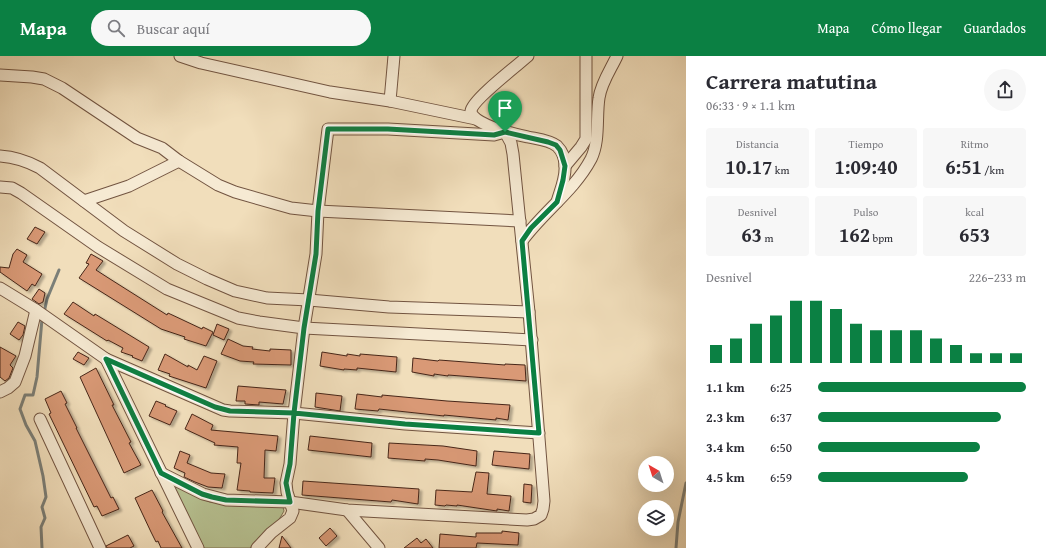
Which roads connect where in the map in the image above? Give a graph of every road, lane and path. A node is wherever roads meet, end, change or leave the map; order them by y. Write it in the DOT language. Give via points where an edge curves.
graph roads {
  1 [pos="180,56"];
  2 [pos="394,56"];
  3 [pos="528,56"];
  4 [pos="586,56"];
  5 [pos="617,56"];
  6 [pos="0,75"];
  7 [pos="390,101"];
  8 [pos="476,119"];
  9 [pos="505,132"];
  10 [pos="0,156"];
  11 [pos="179,161"];
  12 [pos="565,166"];
  13 [pos="0,187"];
  14 [pos="84,201"];
  15 [pos="557,202"];
  16 [pos="318,211"];
  17 [pos="520,221"];
  18 [pos="522,241"];
  19 [pos="0,288"];
  20 [pos="309,300"];
  21 [pos="36,310"];
  22 [pos="529,312"];
  23 [pos="304,328"];
  24 [pos="532,340"];
  25 [pos="106,359"];
  26 [pos="0,392"];
  27 [pos="294,413"];
  28 [pos="40,419"];
  29 [pos="539,433"];
  30 [pos="161,473"];
  31 [pos="290,502"];
  32 [pos="347,510"];
  33 [pos="262,546"];
  34 [pos="100,548"];
  35 [pos="198,548"];
  36 [pos="379,548"];
  1 -- 7 [label="street" via="330,92"];
  2 -- 7 [label="street"];
  3 -- 8 [label="street" via="478,100 471,110"];
  4 -- 12 [label="street" via="586,139"];
  5 -- 15 [label="street" via="601,89 595,145 591,158"];
  6 -- 11 [label="street" via="44,79 62,88 137,138 162,148"];
  7 -- 8 [label="street"];
  8 -- 9 [label="street"];
  9 -- 12 [label="street" via="556,145"];
  9 -- 16 [label="street" via="494,135 388,129 328,129"];
  9 -- 17 [label="street" via="513,154"];
  10 -- 14 [label="street" via="26,161 40,168"];
  11 -- 14 [label="street" via="130,186"];
  11 -- 16 [label="street" via="218,185 235,192 291,208"];
  12 -- 15 [label="street"];
  13 -- 23 [label="street" via="12,188 21,193 98,247 167,289 238,318"];
  14 -- 20 [label="street" via="124,232 207,279 235,291 267,298"];
  15 -- 18 [label="street"];
  16 -- 17 [label="street"];
  16 -- 20 [label="street" via="316,254"];
  17 -- 18 [label="street"];
  18 -- 22 [label="street"];
  19 -- 21 [label="street"];
  20 -- 22 [label="street" via="389,307"];
  20 -- 23 [label="street"];
  21 -- 25 [label="street"];
  21 -- 26 [label="street" via="25,356 15,382"];
  22 -- 24 [label="street"];
  23 -- 24 [label="street"];
  23 -- 27 [label="street"];
  24 -- 29 [label="street"];
  25 -- 27 [label="street" via="223,410"];
  25 -- 30 [label="street"];
  27 -- 29 [label="street"];
  27 -- 31 [label="street" via="286,483"];
  28 -- 34 [label="street"];
  29 -- 32 [label="street" via="544,501 541,515 534,520"];
  30 -- 31 [label="street" via="212,497 226,500"];
  30 -- 35 [label="street"];
  31 -- 32 [label="street"];
  31 -- 33 [label="street" via="294,511 290,518 271,533"];
  32 -- 36 [label="street"];
}
